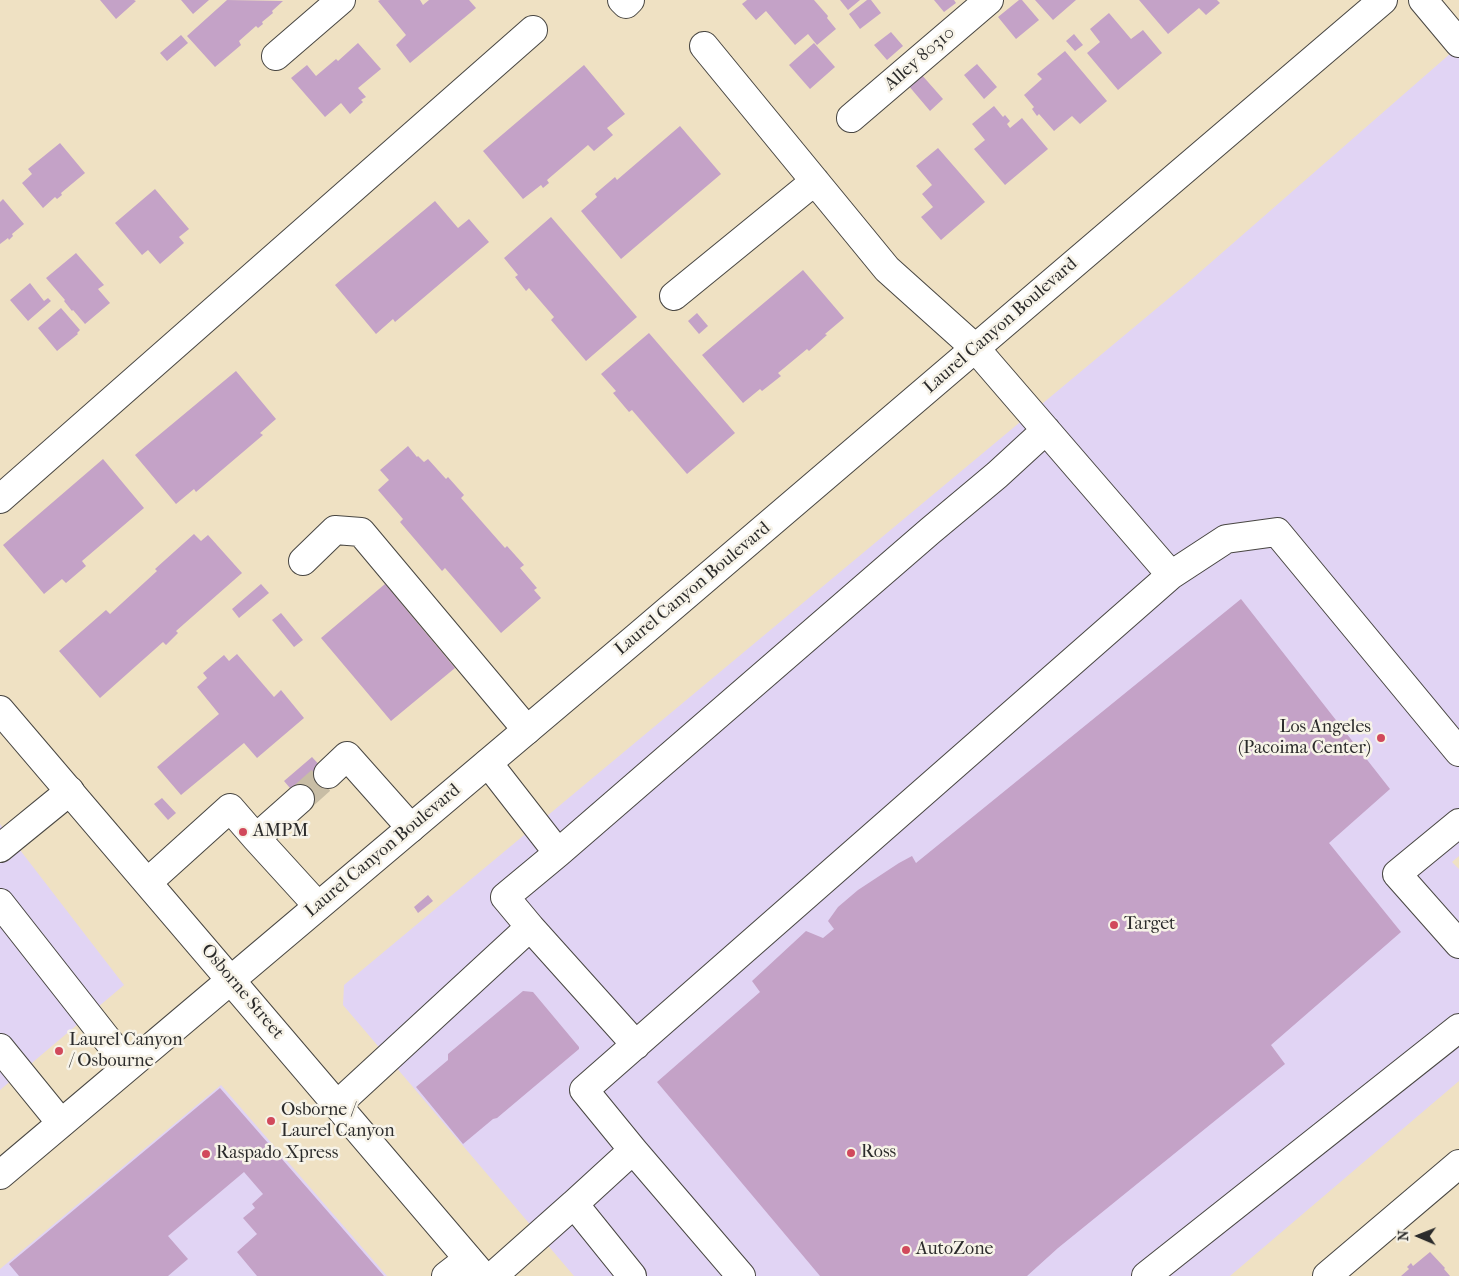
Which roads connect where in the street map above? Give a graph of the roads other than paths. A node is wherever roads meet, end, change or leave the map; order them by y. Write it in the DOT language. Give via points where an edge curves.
graph roads {
  1 [pos="341,0"];
  2 [pos="989,0"];
  3 [pos="1382,0"];
  4 [pos="1423,0"];
  5 [pos="533,30"];
  6 [pos="1459,43"];
  7 [pos="704,46"];
  8 [pos="276,56"];
  9 [pos="851,118"];
  10 [pos="815,181"];
  11 [pos="674,296"];
  12 [pos="975,348"];
  13 [pos="1046,430"];
  14 [pos="0,499"];
  15 [pos="303,561"];
  16 [pos="1172,575"];
  17 [pos="0,710"];
  18 [pos="526,730"];
  19 [pos="1457,745"];
  20 [pos="488,762"];
  21 [pos="328,774"];
  22 [pos="70,791"];
  23 [pos="300,799"];
  24 [pos="1459,823"];
  25 [pos="411,828"];
  26 [pos="256,838"];
  27 [pos="0,848"];
  28 [pos="558,853"];
  29 [pos="148,882"];
  30 [pos="0,903"];
  31 [pos="318,906"];
  32 [pos="530,927"];
  33 [pos="1459,944"];
  34 [pos="231,979"];
  35 [pos="1459,1028"];
  36 [pos="636,1045"];
  37 [pos="0,1048"];
  38 [pos="128,1066"];
  39 [pos="338,1104"];
  40 [pos="61,1123"];
  41 [pos="633,1150"];
  42 [pos="1459,1164"];
  43 [pos="0,1175"];
  44 [pos="574,1204"];
  45 [pos="476,1267"];
  46 [pos="446,1276"];
  47 [pos="493,1276"];
  48 [pos="632,1276"];
  49 [pos="741,1276"];
  50 [pos="1146,1276"];
  51 [pos="1327,1276"];
  1 -- 8 [label="main road"];
  2 -- 9 [label="main road, Alley 80310"];
  3 -- 12 [label="main road, Laurel Canyon Boulevard"];
  4 -- 6 [label="main road"];
  5 -- 14 [label="main road"];
  7 -- 10 [label="main road"];
  10 -- 11 [label="main road"];
  10 -- 12 [label="main road" via="888,269"];
  12 -- 13 [label="main road"];
  12 -- 18 [label="main road, Laurel Canyon Boulevard"];
  13 -- 16 [label="main road"];
  13 -- 28 [label="main road"];
  15 -- 18 [label="main road" via="335,530 362,532"];
  16 -- 19 [label="main road" via="1226,539 1277,532"];
  16 -- 36 [label="main road"];
  17 -- 22 [label="main road, Osborne Street"];
  18 -- 20 [label="main road, Laurel Canyon Boulevard"];
  20 -- 25 [label="main road, Laurel Canyon Boulevard"];
  20 -- 28 [label="main road"];
  21 -- 25 [label="main road" via="347,756"];
  22 -- 27 [label="main road"];
  22 -- 29 [label="main road, Osborne Street"];
  23 -- 26 [label="main road"];
  24 -- 33 [label="main road" via="1397,874"];
  25 -- 31 [label="main road, Laurel Canyon Boulevard"];
  26 -- 29 [label="main road" via="230,808"];
  26 -- 31 [label="main road"];
  28 -- 32 [label="main road" via="505,897"];
  29 -- 34 [label="main road, Osborne Street"];
  30 -- 38 [label="main road"];
  31 -- 34 [label="main road, Laurel Canyon Boulevard"];
  32 -- 36 [label="main road"];
  32 -- 39 [label="main road"];
  34 -- 38 [label="main road, Laurel Canyon Boulevard"];
  34 -- 39 [label="main road, Osborne Street"];
  35 -- 50 [label="main road"];
  36 -- 41 [label="main road" via="584,1090"];
  37 -- 40 [label="main road"];
  38 -- 40 [label="main road, Laurel Canyon Boulevard"];
  39 -- 45 [label="main road, Osborne Street"];
  40 -- 43 [label="main road, Laurel Canyon Boulevard"];
  41 -- 44 [label="main road"];
  41 -- 49 [label="main road"];
  42 -- 51 [label="main road"];
  44 -- 47 [label="main road"];
  44 -- 48 [label="main road"];
  45 -- 46 [label="main road"];
}
